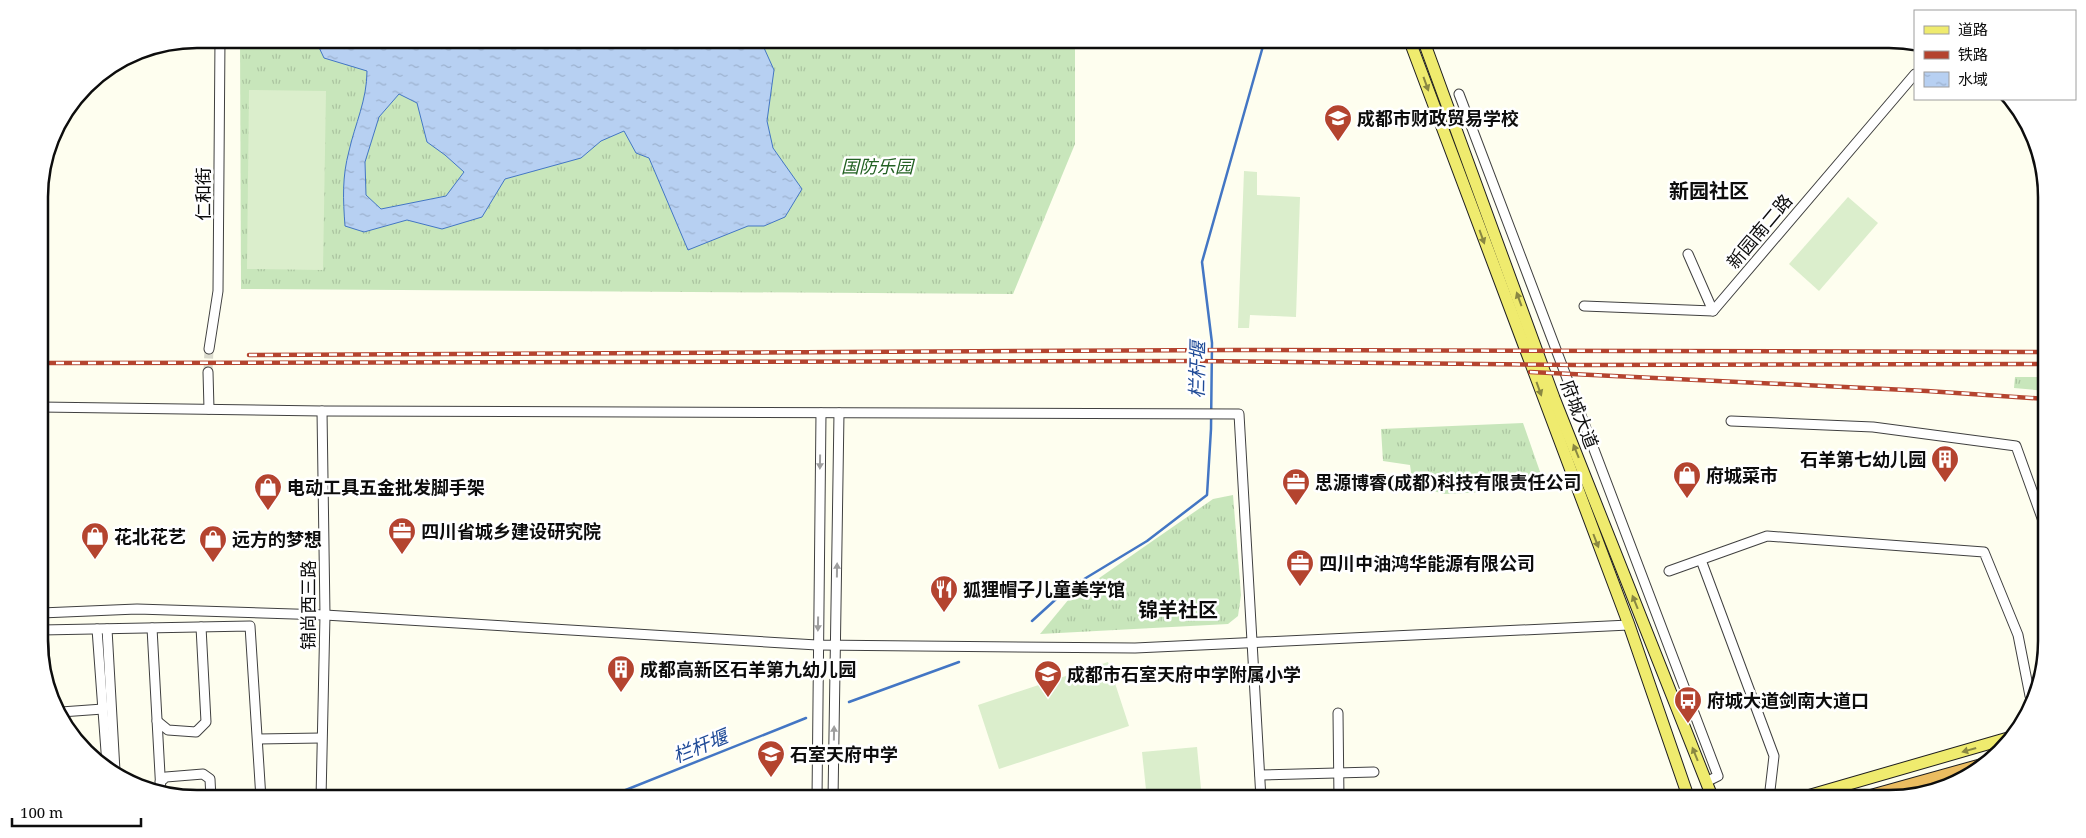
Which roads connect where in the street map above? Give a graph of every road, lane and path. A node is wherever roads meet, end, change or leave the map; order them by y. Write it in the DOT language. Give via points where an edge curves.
graph roads {
  1 [pos="220,48"];
  2 [pos="1411,48"];
  3 [pos="1426,48"];
  4 [pos="1914,75"];
  5 [pos="1459,94"];
  6 [pos="1688,254"];
  7 [pos="1584,306"];
  8 [pos="1713,311"];
  9 [pos="209,349"];
  10 [pos="208,372"];
  11 [pos="48,407"];
  12 [pos="209,409"];
  13 [pos="322,411"];
  14 [pos="821,413"];
  15 [pos="839,413"];
  16 [pos="1731,421"];
  17 [pos="2039,510"];
  18 [pos="1700,560"];
  19 [pos="1669,571"];
  20 [pos="47,612"];
  21 [pos="326,615"];
  22 [pos="1629,625"];
  23 [pos="201,627"];
  24 [pos="152,628"];
  25 [pos="102,629"];
  26 [pos="47,630"];
  27 [pos="1254,643"];
  28 [pos="818,645"];
  29 [pos="835,645"];
  30 [pos="2029,693"];
  31 [pos="103,709"];
  32 [pos="65,712"];
  33 [pos="1338,713"];
  34 [pos="157,722"];
  35 [pos="321,738"];
  36 [pos="258,739"];
  37 [pos="2001,740"];
  38 [pos="107,760"];
  39 [pos="116,766"];
  40 [pos="1966,770"];
  41 [pos="1374,772"];
  42 [pos="1338,773"];
  43 [pos="1260,775"];
  44 [pos="160,782"];
  45 [pos="1706,782"];
  46 [pos="160,786"];
  47 [pos="211,790"];
  48 [pos="261,790"];
  49 [pos="321,790"];
  50 [pos="817,790"];
  51 [pos="833,790"];
  52 [pos="1261,790"];
  53 [pos="1339,790"];
  54 [pos="1686,790"];
  55 [pos="1709,790"];
  56 [pos="1770,790"];
  57 [pos="1829,790"];
  58 [pos="1892,790"];
  1 -- 9 [label="street, 仁和街" via="218,291"];
  2 -- 22 [label="main road, 府城大道, one-way"];
  45 -- 3 [label="main road, 府城大道, one-way" via="1554,398"];
  4 -- 8 [label="street, 新园南二路"];
  5 -- 45 [label="street" via="1718,776"];
  6 -- 8 [label="street"];
  7 -- 8 [label="street"];
  10 -- 12 [label="street"];
  11 -- 12 [label="street"];
  12 -- 13 [label="street"];
  13 -- 14 [label="street"];
  13 -- 21 [label="street, 锦尚西三路"];
  14 -- 15 [label="street"];
  14 -- 28 [label="street, one-way"];
  15 -- 27 [label="street" via="1239,414"];
  29 -- 15 [label="street, one-way"];
  16 -- 17 [label="street" via="1873,427 2016,446"];
  18 -- 19 [label="street"];
  18 -- 30 [label="street" via="1767,536 1984,552 2018,635"];
  18 -- 56 [label="street" via="1774,756"];
  20 -- 21 [label="street" via="137,609"];
  21 -- 28 [label="street"];
  21 -- 35 [label="street, 锦尚西三路"];
  22 -- 27 [label="street"];
  22 -- 54 [label="main road, 府城大道"];
  23 -- 24 [label="street"];
  23 -- 34 [label="street" via="206,722 196,732 168,730"];
  23 -- 36 [label="street" via="250,626"];
  24 -- 25 [label="street"];
  24 -- 34 [label="street"];
  25 -- 26 [label="street"];
  25 -- 31 [label="street"];
  25 -- 39 [label="street"];
  27 -- 29 [label="street" via="1135,648"];
  27 -- 43 [label="street"];
  28 -- 29 [label="street"];
  28 -- 50 [label="street"];
  51 -- 29 [label="street, one-way"];
  31 -- 32 [label="street"];
  31 -- 38 [label="street"];
  33 -- 42 [label="street"];
  34 -- 44 [label="street"];
  35 -- 36 [label="street"];
  35 -- 49 [label="street, 锦尚西三路"];
  36 -- 48 [label="street"];
  37 -- 57 [label="main road, one-way"];
  40 -- 58 [label="highway"];
  41 -- 42 [label="street"];
  42 -- 43 [label="street"];
  42 -- 53 [label="street"];
  43 -- 52 [label="street"];
  44 -- 46 [label="street"];
  44 -- 47 [label="street" via="166,778 203,774 210,779"];
  45 -- 55 [label="main road, 府城大道"];
}
